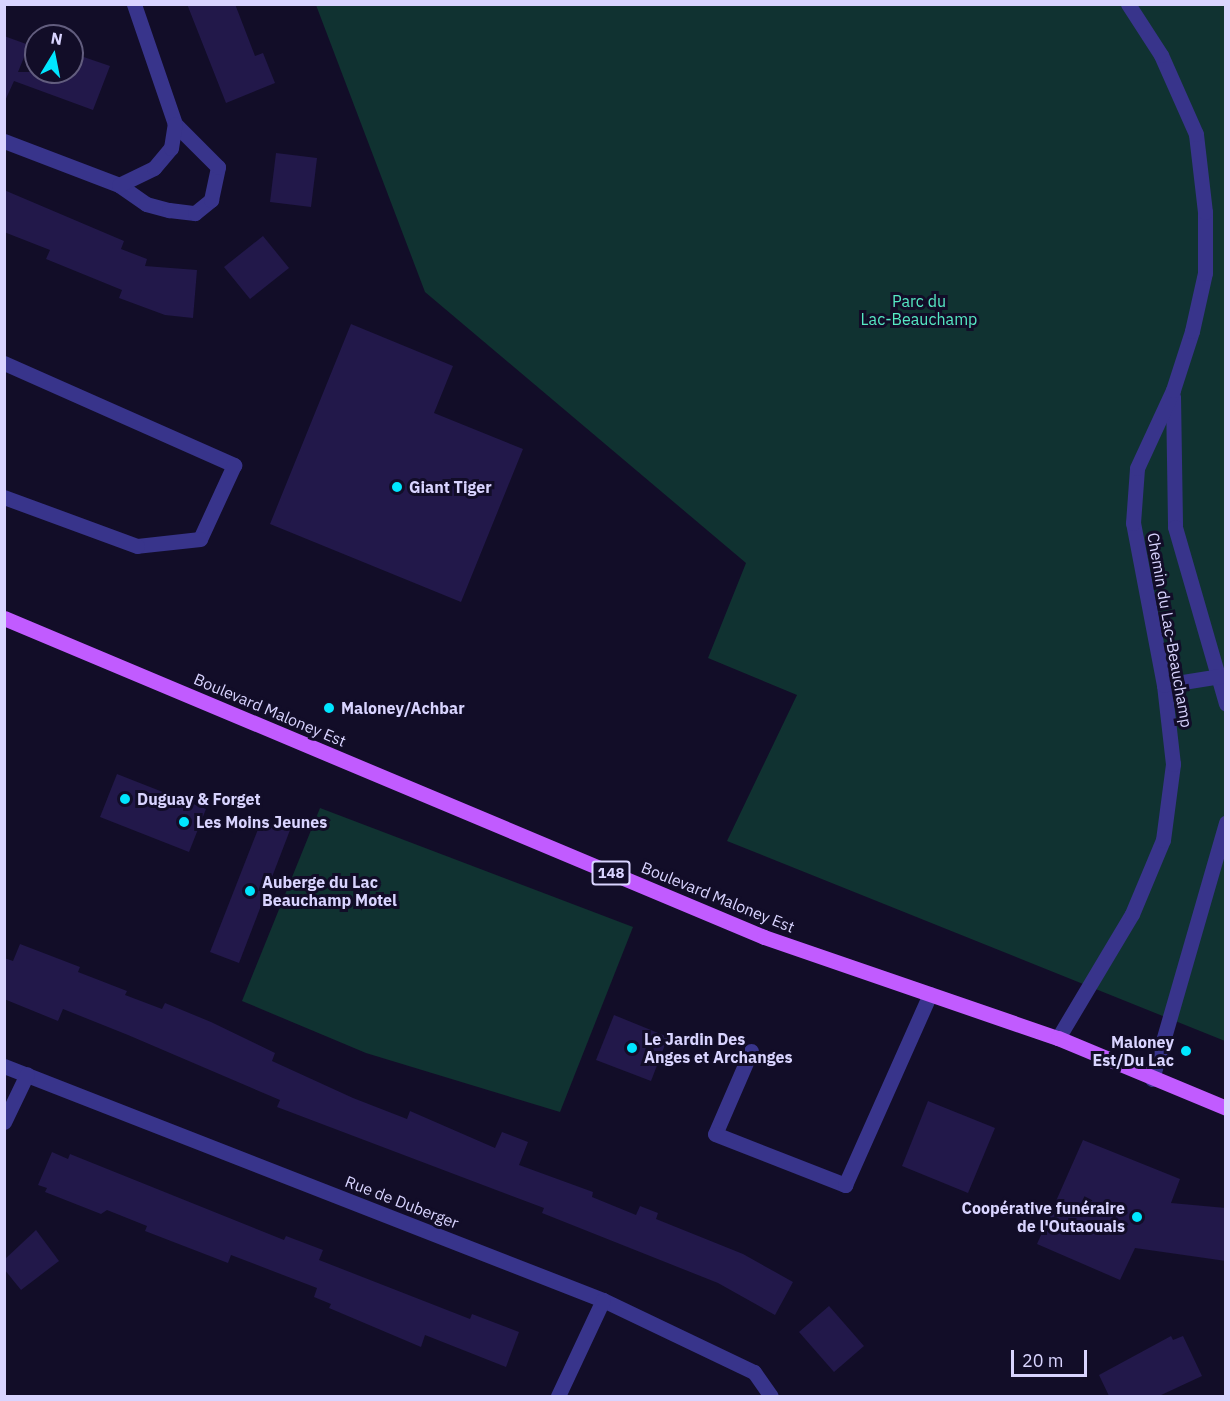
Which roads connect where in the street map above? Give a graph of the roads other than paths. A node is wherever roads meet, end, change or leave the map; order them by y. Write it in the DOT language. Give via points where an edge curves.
graph roads {
  1 [pos="134,4"];
  2 [pos="1128,4"];
  3 [pos="175,124"];
  4 [pos="4,141"];
  5 [pos="119,185"];
  6 [pos="4,363"];
  7 [pos="1173,390"];
  8 [pos="4,497"];
  9 [pos="4,618"];
  10 [pos="1220,676"];
  11 [pos="1164,685"];
  12 [pos="1226,704"];
  13 [pos="1226,822"];
  14 [pos="930,994"];
  15 [pos="1058,1038"];
  16 [pos="751,1051"];
  17 [pos="4,1066"];
  18 [pos="27,1074"];
  19 [pos="1152,1079"];
  20 [pos="1226,1108"];
  21 [pos="4,1122"];
  22 [pos="603,1300"];
  23 [pos="558,1396"];
  24 [pos="771,1396"];
  1 -- 3 [label="street"];
  2 -- 7 [label="street, Chemin du Lac-Beauchamp" via="1161,55 1196,134 1205,212 1204,273"];
  3 -- 5 [label="street" via="171,148 154,168"];
  3 -- 5 [label="street" via="201,145 218,167 211,200 195,213 169,210 146,204"];
  4 -- 5 [label="street"];
  6 -- 8 [label="street" via="234,465 200,539 137,546"];
  7 -- 10 [label="street, Chemin du Lac-Beauchamp" via="1175,527"];
  7 -- 11 [label="street, Chemin du Lac-Beauchamp" via="1137,468 1133,523"];
  9 -- 14 [label="main road, Boulevard Maloney Est / 148" via="764,937"];
  10 -- 11 [label="street"];
  10 -- 12 [label="street, Chemin du Lac-Beauchamp"];
  11 -- 15 [label="street, Chemin du Lac-Beauchamp" via="1173,764 1163,840 1132,914"];
  13 -- 19 [label="street"];
  14 -- 15 [label="main road, Boulevard Maloney Est / 148"];
  14 -- 16 [label="street" via="845,1185 715,1134"];
  15 -- 19 [label="main road, Boulevard Maloney Est / 148"];
  17 -- 18 [label="street, Rue de Duberger"];
  18 -- 21 [label="street"];
  18 -- 22 [label="street, Rue de Duberger"];
  19 -- 20 [label="main road, Boulevard Maloney Est / 148"];
  22 -- 23 [label="street"];
  22 -- 24 [label="street, Rue de Duberger" via="754,1372"];
}
